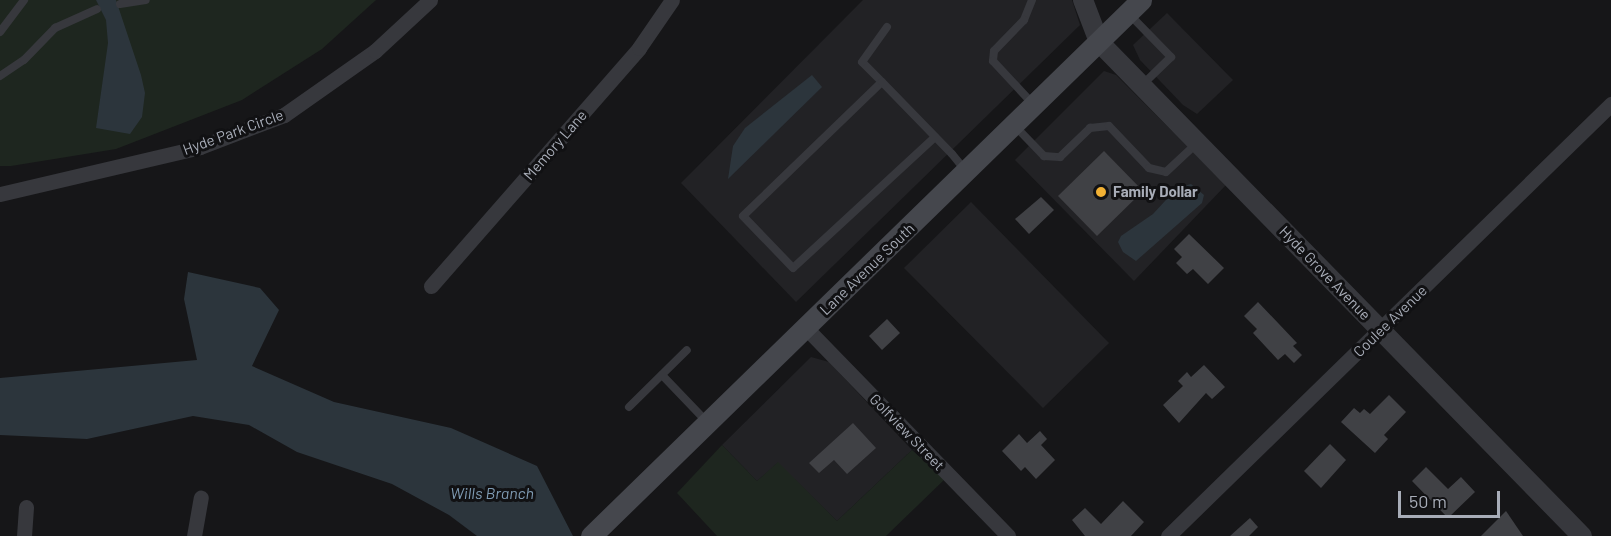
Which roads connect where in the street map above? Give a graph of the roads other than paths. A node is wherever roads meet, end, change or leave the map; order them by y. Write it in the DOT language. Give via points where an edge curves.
graph roads {
  1 [pos="24,0"];
  2 [pos="146,0"];
  3 [pos="430,0"];
  4 [pos="672,0"];
  5 [pos="1032,0"];
  6 [pos="1083,0"];
  7 [pos="120,4"];
  8 [pos="1135,7"];
  9 [pos="97,9"];
  10 [pos="887,27"];
  11 [pos="0,32"];
  12 [pos="1099,42"];
  13 [pos="0,76"];
  14 [pos="882,82"];
  15 [pos="1141,86"];
  16 [pos="1034,105"];
  17 [pos="1611,105"];
  18 [pos="1014,125"];
  19 [pos="935,137"];
  20 [pos="1197,142"];
  21 [pos="966,171"];
  22 [pos="0,194"];
  23 [pos="431,286"];
  24 [pos="806,328"];
  25 [pos="1380,330"];
  26 [pos="687,350"];
  27 [pos="662,375"];
  28 [pos="629,407"];
  29 [pos="708,423"];
  30 [pos="201,498"];
  31 [pos="26,507"];
  32 [pos="596,531"];
  33 [pos="24,536"];
  34 [pos="194,536"];
  35 [pos="1008,536"];
  36 [pos="1168,536"];
  37 [pos="1582,536"];
  1 -- 11 [label="lane"];
  2 -- 7 [label="lane"];
  3 -- 22 [label="street, Hyde Park Circle" via="368,57 284,115 200,147"];
  4 -- 23 [label="street, Memory Lane" via="639,48"];
  5 -- 16 [label="lane" via="1024,20 993,51 993,61"];
  6 -- 12 [label="street, Hyde Grove Avenue"];
  8 -- 12 [label="main road, Lane Avenue South"];
  8 -- 15 [label="lane" via="1171,57"];
  9 -- 13 [label="lane" via="55,28 24,60"];
  10 -- 14 [label="lane" via="862,62"];
  12 -- 15 [label="street, Hyde Grove Avenue"];
  12 -- 16 [label="main road, Lane Avenue South"];
  14 -- 19 [label="lane"];
  14 -- 19 [label="lane" via="743,216 786,261 793,268"];
  15 -- 20 [label="street, Hyde Grove Avenue"];
  16 -- 18 [label="main road, Lane Avenue South"];
  17 -- 25 [label="street, Coulee Avenue"];
  18 -- 20 [label="lane" via="1044,156 1060,157 1090,128 1109,126 1149,168 1166,172"];
  18 -- 21 [label="main road, Lane Avenue South"];
  19 -- 21 [label="lane"];
  20 -- 25 [label="street, Hyde Grove Avenue"];
  21 -- 24 [label="main road, Lane Avenue South"];
  24 -- 29 [label="main road, Lane Avenue South"];
  24 -- 35 [label="street, Golfview Street"];
  25 -- 36 [label="street, Coulee Avenue"];
  25 -- 37 [label="street, Hyde Grove Avenue"];
  26 -- 27 [label="lane"];
  27 -- 28 [label="lane"];
  27 -- 29 [label="lane"];
  29 -- 32 [label="main road, Lane Avenue South"];
  30 -- 34 [label="street"];
  31 -- 33 [label="street"];
}
